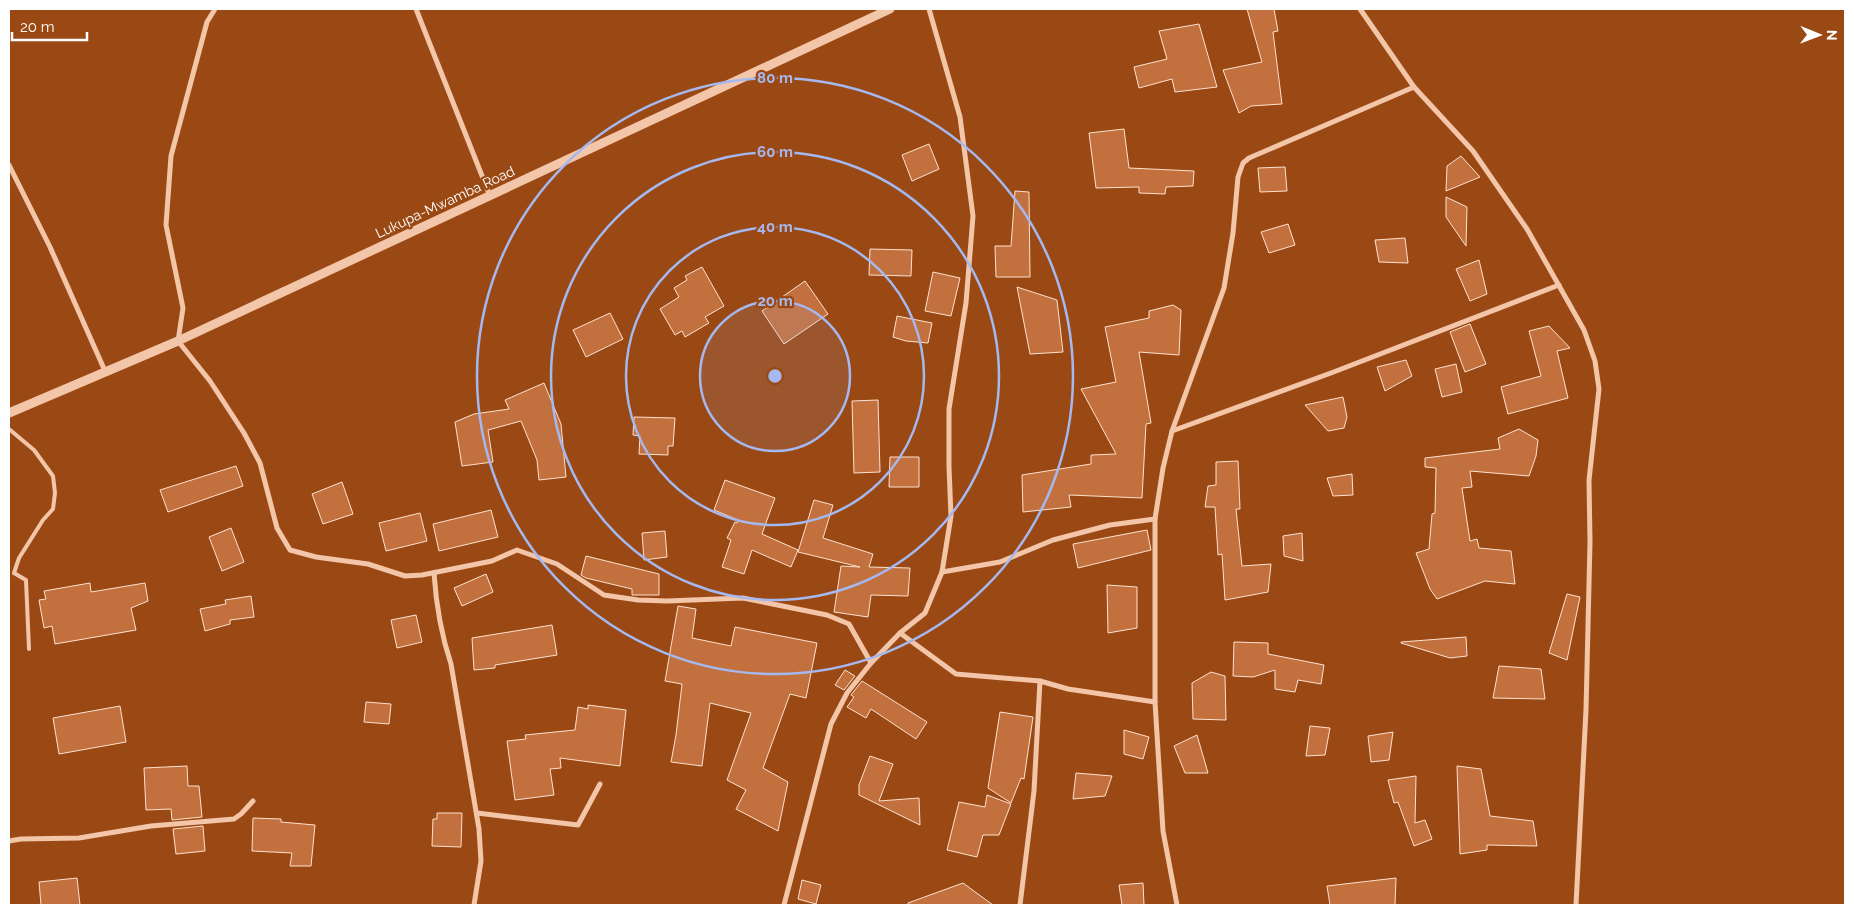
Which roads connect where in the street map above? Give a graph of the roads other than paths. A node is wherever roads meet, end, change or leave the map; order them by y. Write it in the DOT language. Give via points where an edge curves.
graph roads {
  1 [pos="215,9"];
  2 [pos="416,9"];
  3 [pos="890,9"];
  4 [pos="928,9"];
  5 [pos="1360,9"];
  6 [pos="1414,87"];
  7 [pos="9,165"];
  8 [pos="490,196"];
  9 [pos="1559,285"];
  10 [pos="178,341"];
  11 [pos="105,371"];
  12 [pos="9,412"];
  13 [pos="9,428"];
  14 [pos="1172,431"];
  15 [pos="1155,519"];
  16 [pos="942,572"];
  17 [pos="434,573"];
  18 [pos="900,633"];
  19 [pos="30,649"];
  20 [pos="871,663"];
  21 [pos="1040,681"];
  22 [pos="1155,702"];
  23 [pos="600,784"];
  24 [pos="253,801"];
  25 [pos="476,813"];
  26 [pos="9,841"];
  27 [pos="474,905"];
  28 [pos="784,905"];
  29 [pos="1020,905"];
  30 [pos="1177,905"];
  31 [pos="1576,905"];
  1 -- 10 [label="street" via="207,22 171,156 166,225 183,308"];
  2 -- 8 [label="street"];
  3 -- 8 [label="street, Lukupa-Mwamba Road"];
  4 -- 16 [label="street" via="960,117 973,216 966,303 949,409 951,516"];
  5 -- 6 [label="street"];
  6 -- 9 [label="street" via="1473,151 1527,229"];
  6 -- 14 [label="street" via="1249,158 1242,164 1224,288"];
  7 -- 11 [label="street" via="50,247"];
  8 -- 10 [label="street, Lukupa-Mwamba Road"];
  9 -- 14 [label="street"];
  9 -- 31 [label="street" via="1584,330 1595,361 1599,390 1589,480 1586,710"];
  10 -- 11 [label="street, Lukupa-Mwamba Road"];
  10 -- 17 [label="street" via="210,381 244,433 260,463 276,528 290,550 368,564 405,576"];
  11 -- 12 [label="street, Lukupa-Mwamba Road"];
  13 -- 19 [label="lane" via="34,450 53,476 55,493 53,509 43,520 14,573 26,580"];
  14 -- 15 [label="street"];
  15 -- 16 [label="street" via="1110,525 1053,540 1000,562"];
  15 -- 22 [label="street"];
  16 -- 18 [label="street" via="925,613"];
  17 -- 20 [label="street" via="492,561 517,550 557,564 604,595 667,601 743,598 827,615 849,624"];
  17 -- 25 [label="street" via="436,604 451,664"];
  18 -- 20 [label="street"];
  18 -- 21 [label="street" via="956,674"];
  20 -- 28 [label="street" via="847,693 831,724"];
  21 -- 22 [label="street" via="1068,689"];
  21 -- 29 [label="street" via="1034,791"];
  22 -- 30 [label="street" via="1163,831"];
  23 -- 25 [label="street" via="578,825"];
  24 -- 26 [label="street" via="234,819 151,826 79,838"];
  25 -- 27 [label="street" via="481,861"];
}
